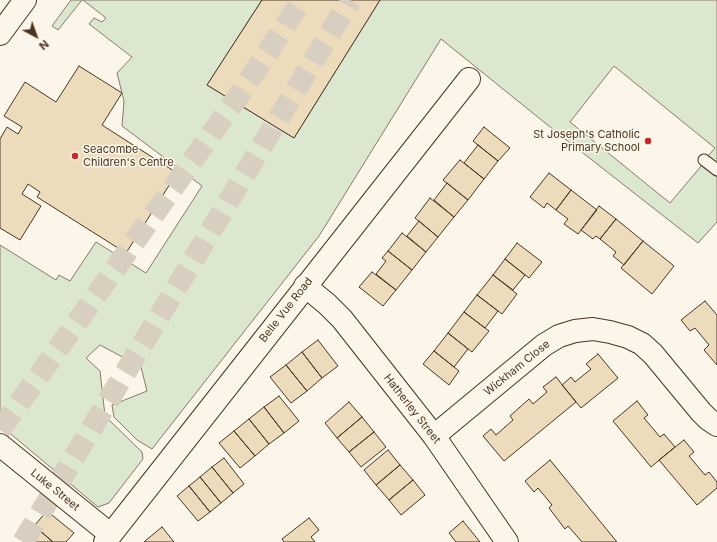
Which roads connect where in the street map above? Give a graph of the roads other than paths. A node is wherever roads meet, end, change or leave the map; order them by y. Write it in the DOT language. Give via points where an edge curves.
graph roads {
  1 [pos="25,0"];
  2 [pos="0,34"];
  3 [pos="469,79"];
  4 [pos="704,160"];
  5 [pos="717,170"];
  6 [pos="305,286"];
  7 [pos="717,425"];
  8 [pos="434,436"];
  9 [pos="0,445"];
  10 [pos="108,538"];
  11 [pos="507,542"];
  1 -- 2 [label="street"];
  3 -- 6 [label="street, Belle Vue Road"];
  4 -- 5 [label="lane"];
  6 -- 8 [label="street, Hatherley Street" via="342,319"];
  6 -- 10 [label="street, Belle Vue Road"];
  7 -- 8 [label="street, Wickham Close" via="701,412 642,344 628,337 593,329 559,336 544,345"];
  8 -- 11 [label="street, Hatherley Street"];
  9 -- 10 [label="street, Luke Street"];
}
